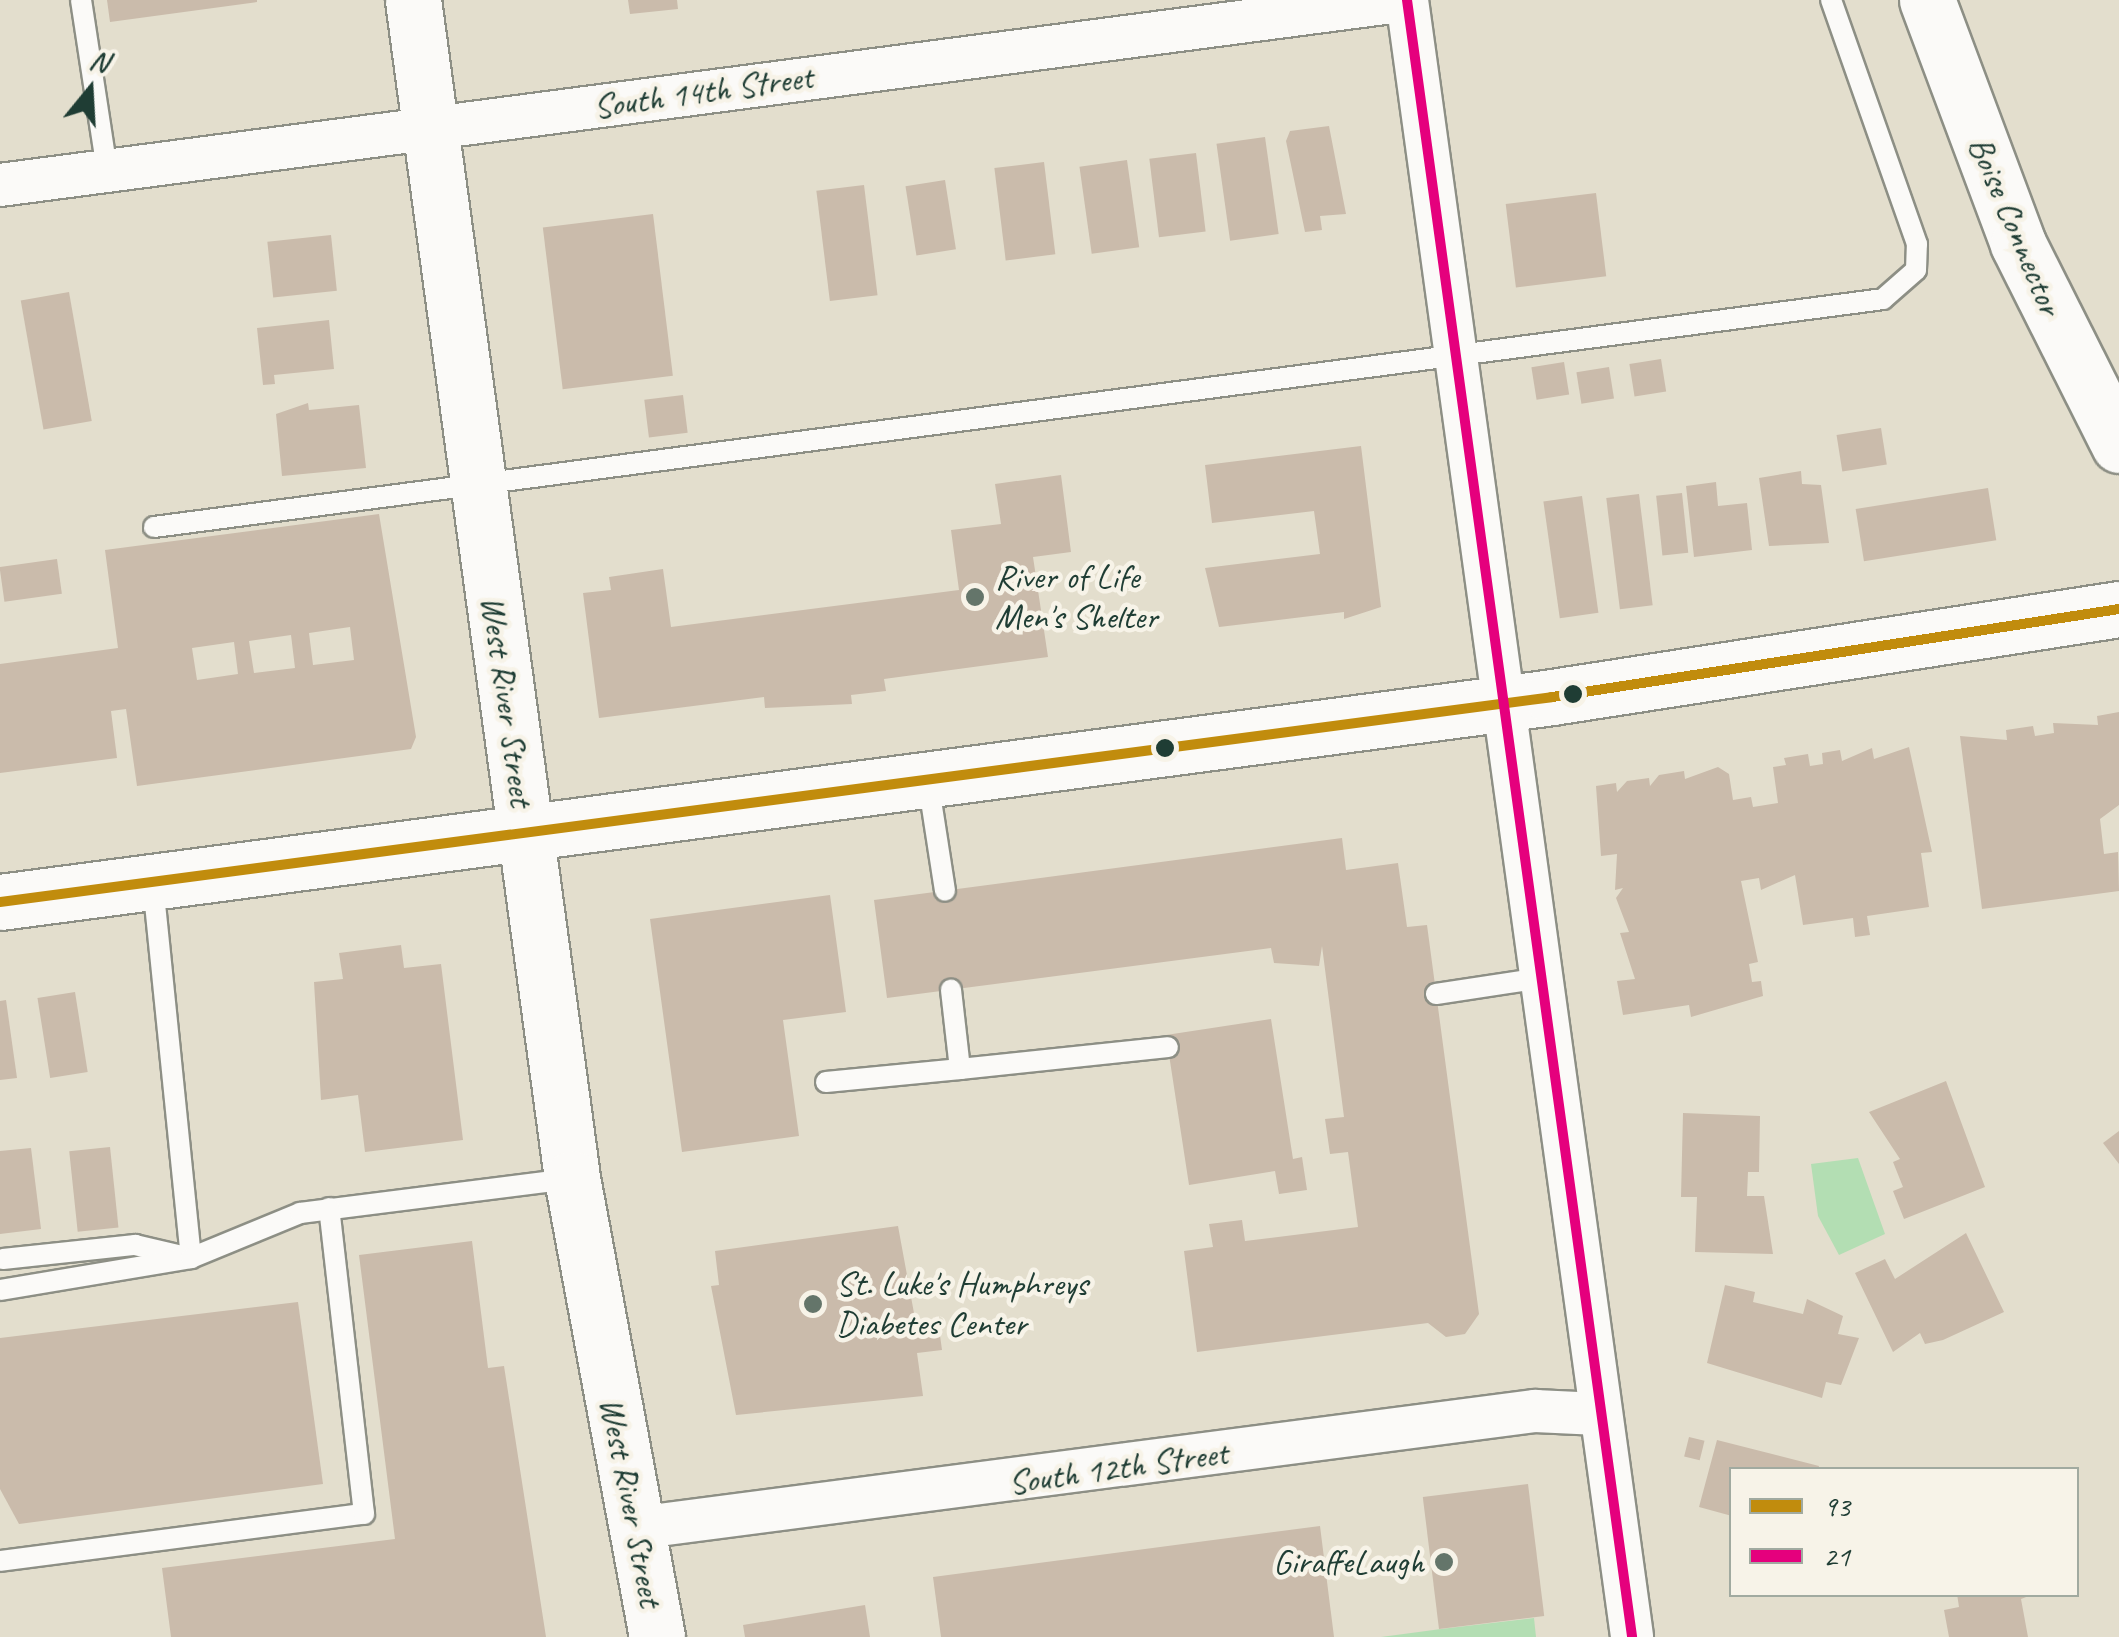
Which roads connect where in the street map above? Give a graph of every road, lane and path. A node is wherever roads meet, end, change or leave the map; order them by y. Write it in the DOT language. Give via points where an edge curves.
graph roads {
  1 [pos="81,0"];
  2 [pos="413,0"];
  3 [pos="1407,0"];
  4 [pos="1831,0"];
  5 [pos="1927,0"];
  6 [pos="431,128"];
  7 [pos="107,170"];
  8 [pos="0,185"];
  9 [pos="1454,349"];
  10 [pos="2119,445"];
  11 [pos="478,483"];
  12 [pos="154,527"];
  13 [pos="2119,609"];
  14 [pos="1504,704"];
  15 [pos="928,779"];
  16 [pos="524,833"];
  17 [pos="153,883"];
  18 [pos="945,890"];
  19 [pos="0,902"];
  20 [pos="1542,978"];
  21 [pos="952,990"];
  22 [pos="1436,994"];
  23 [pos="1168,1046"];
  24 [pos="960,1069"];
  25 [pos="826,1082"];
  26 [pos="572,1178"];
  27 [pos="329,1208"];
  28 [pos="191,1258"];
  29 [pos="3,1260"];
  30 [pos="0,1290"];
  31 [pos="1599,1414"];
  32 [pos="636,1528"];
  33 [pos="0,1561"];
  34 [pos="657,1637"];
  35 [pos="1632,1637"];
  1 -- 7 [label="lane"];
  2 -- 6 [label="main road, West River Street"];
  3 -- 6 [label="street, South 14th Street"];
  3 -- 9 [label="street"];
  4 -- 9 [label="lane" via="1917,244 1906,288 1851,304"];
  5 -- 10 [label="main road, Boise Connector" via="2018,244"];
  6 -- 7 [label="street, South 14th Street"];
  6 -- 11 [label="main road, West River Street"];
  7 -- 8 [label="street, South 14th Street"];
  9 -- 11 [label="lane"];
  9 -- 14 [label="street"];
  11 -- 12 [label="lane"];
  11 -- 16 [label="main road, West River Street"];
  13 -- 14 [label="main road"];
  14 -- 15 [label="main road"];
  14 -- 20 [label="street"];
  15 -- 16 [label="main road"];
  15 -- 18 [label="lane"];
  16 -- 17 [label="main road"];
  16 -- 26 [label="main road, West River Street"];
  17 -- 19 [label="main road"];
  17 -- 28 [label="lane"];
  20 -- 22 [label="lane"];
  20 -- 31 [label="street"];
  21 -- 24 [label="lane"];
  23 -- 24 [label="lane"];
  24 -- 25 [label="lane"];
  26 -- 27 [label="lane"];
  26 -- 32 [label="main road, West River Street"];
  27 -- 28 [label="lane" via="286,1216"];
  27 -- 33 [label="lane" via="364,1514"];
  28 -- 29 [label="lane" via="134,1245"];
  28 -- 30 [label="lane"];
  31 -- 32 [label="street, South 12th Street" via="1535,1411"];
  31 -- 35 [label="street"];
  32 -- 34 [label="main road, West River Street"];
}
